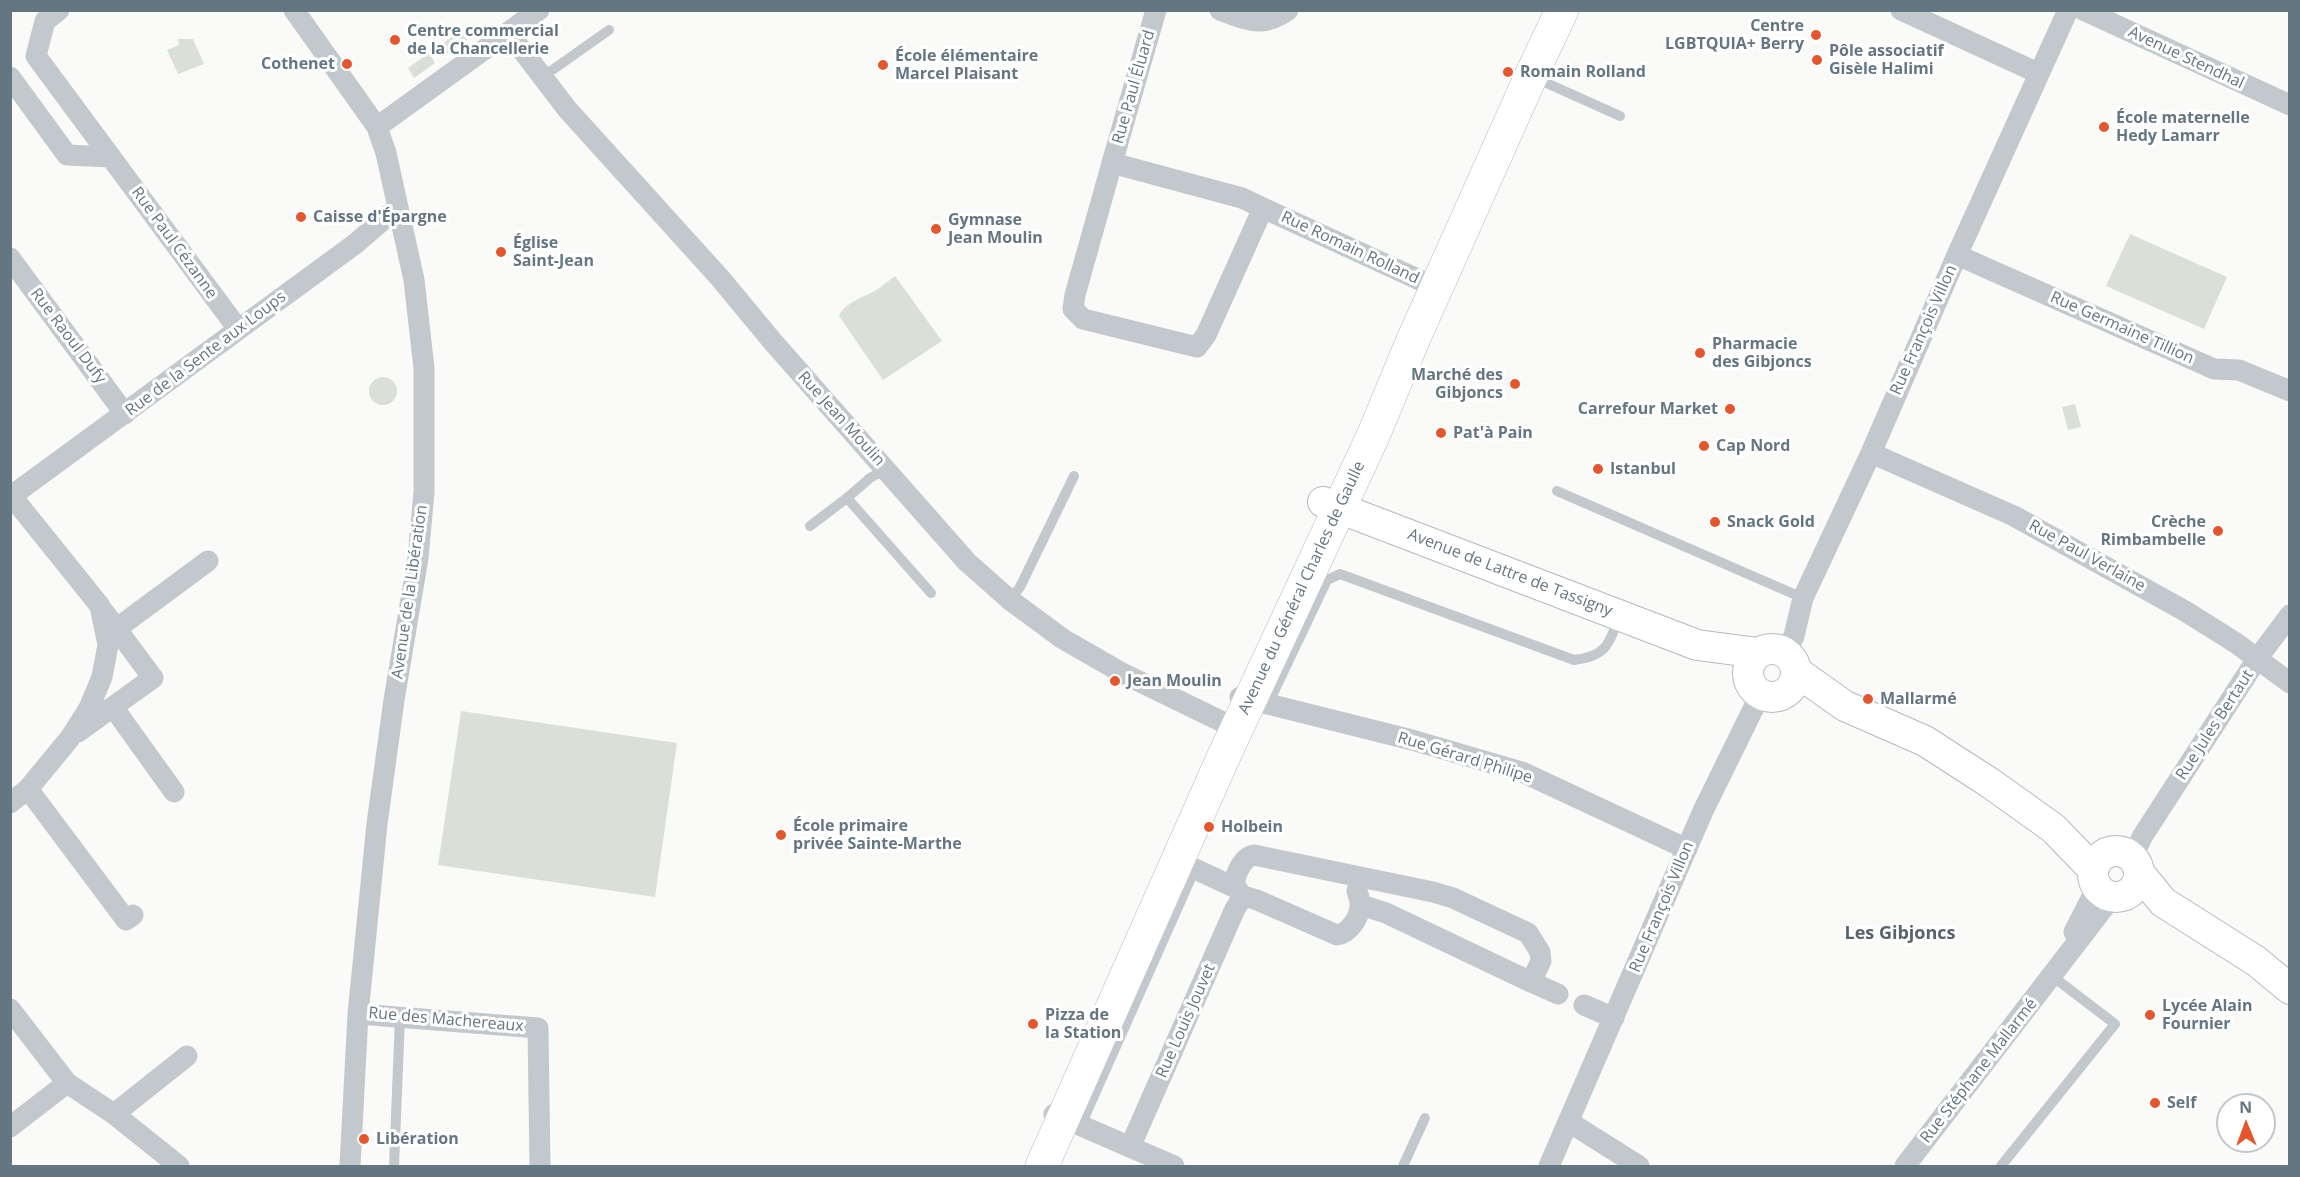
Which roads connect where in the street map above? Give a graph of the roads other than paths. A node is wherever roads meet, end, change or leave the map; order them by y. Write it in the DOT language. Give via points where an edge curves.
graph roads {
  1 [pos="59,10"];
  2 [pos="294,10"];
  3 [pos="539,10"];
  4 [pos="1156,10"];
  5 [pos="1220,10"];
  6 [pos="1288,10"];
  7 [pos="1544,10"];
  8 [pos="1562,10"];
  9 [pos="1901,10"];
  10 [pos="2068,10"];
  11 [pos="2083,10"];
  12 [pos="609,30"];
  13 [pos="508,33"];
  14 [pos="36,56"];
  15 [pos="2038,74"];
  16 [pos="10,76"];
  17 [pos="542,78"];
  18 [pos="1539,83"];
  19 [pos="2289,105"];
  20 [pos="1620,116"];
  21 [pos="377,127"];
  22 [pos="111,157"];
  23 [pos="1112,163"];
  24 [pos="398,207"];
  25 [pos="1263,208"];
  26 [pos="1957,255"];
  27 [pos="10,258"];
  28 [pos="1429,285"];
  29 [pos="238,329"];
  30 [pos="2289,392"];
  31 [pos="125,414"];
  32 [pos="1870,453"];
  33 [pos="886,469"];
  34 [pos="1074,476"];
  35 [pos="1557,491"];
  36 [pos="11,495"];
  37 [pos="847,498"];
  38 [pos="1331,505"];
  39 [pos="810,526"];
  40 [pos="208,561"];
  41 [pos="931,593"];
  42 [pos="1803,598"];
  43 [pos="1010,600"];
  44 [pos="100,606"];
  45 [pos="1619,615"];
  46 [pos="2289,615"];
  47 [pos="116,629"];
  48 [pos="2257,659"];
  49 [pos="1772,674"];
  50 [pos="2289,683"];
  51 [pos="113,707"];
  52 [pos="1242,710"];
  53 [pos="70,738"];
  54 [pos="28,789"];
  55 [pos="174,792"];
  56 [pos="10,803"];
  57 [pos="1687,849"];
  58 [pos="1195,868"];
  59 [pos="2120,869"];
  60 [pos="1353,875"];
  61 [pos="1240,892"];
  62 [pos="1361,905"];
  63 [pos="133,915"];
  64 [pos="2052,976"];
  65 [pos="1531,982"];
  66 [pos="2289,988"];
  67 [pos="1558,994"];
  68 [pos="1584,1005"];
  69 [pos="10,1009"];
  70 [pos="358,1014"];
  71 [pos="400,1017"];
  72 [pos="1614,1018"];
  73 [pos="187,1056"];
  74 [pos="68,1083"];
  75 [pos="114,1114"];
  76 [pos="1065,1118"];
  77 [pos="1425,1118"];
  78 [pos="1569,1122"];
  79 [pos="10,1127"];
  80 [pos="1130,1147"];
  81 [pos="179,1167"];
  82 [pos="350,1167"];
  83 [pos="394,1167"];
  84 [pos="540,1167"];
  85 [pos="1025,1167"];
  86 [pos="1042,1167"];
  87 [pos="1174,1167"];
  88 [pos="1403,1167"];
  89 [pos="1549,1167"];
  90 [pos="1639,1167"];
  91 [pos="1905,1167"];
  92 [pos="2001,1167"];
  1 -- 14 [label="street" via="45,21"];
  2 -- 21 [label="street, Avenue de la Libération"];
  3 -- 13 [label="street"];
  4 -- 23 [label="street, Rue Paul Éluard"];
  5 -- 6 [label="street" via="1256,23 1275,19"];
  7 -- 28 [label="main road, Avenue du Général Charles de Gaulle"];
  8 -- 18 [label="main road, Avenue du Général Charles de Gaulle"];
  9 -- 15 [label="street"];
  10 -- 15 [label="street, Rue François Villon"];
  11 -- 19 [label="street, Avenue Stendhal"];
  12 -- 17 [label="lane"];
  13 -- 17 [label="street, Rue Jean Moulin"];
  13 -- 21 [label="street"];
  14 -- 16 [label="street"];
  14 -- 22 [label="street, Rue Paul Cézanne"];
  15 -- 26 [label="street, Rue François Villon"];
  16 -- 22 [label="street" via="68,155"];
  17 -- 33 [label="street, Rue Jean Moulin"];
  18 -- 20 [label="lane"];
  18 -- 28 [label="main road, Avenue du Général Charles de Gaulle"];
  21 -- 24 [label="street, Avenue de la Libération"];
  22 -- 29 [label="street, Rue Paul Cézanne"];
  23 -- 25 [label="street, Rue Romain Rolland" via="1242,198"];
  23 -- 25 [label="street, Rue Romain Rolland" via="1075,296 1073,309 1083,319 1197,347"];
  24 -- 29 [label="street, Rue de la Sente aux Loups" via="355,244"];
  24 -- 70 [label="street, Avenue de la Libération" via="414,280 424,368 424,492 418,558 378,824"];
  25 -- 28 [label="street, Rue Romain Rolland"];
  26 -- 30 [label="street, Rue Germaine Tillion" via="2214,369 2239,370"];
  26 -- 32 [label="street, Rue François Villon"];
  27 -- 31 [label="street, Rue Raoul Dufy"];
  28 -- 38 [label="main road, Avenue du Général Charles de Gaulle" via="1373,436"];
  29 -- 31 [label="street, Rue de la Sente aux Loups"];
  31 -- 36 [label="street, Rue de la Sente aux Loups"];
  32 -- 42 [label="street, Rue François Villon"];
  32 -- 48 [label="street, Rue Paul Verlaine" via="2014,516 2185,611"];
  33 -- 37 [label="lane"];
  33 -- 43 [label="street, Rue Jean Moulin" via="967,562"];
  34 -- 43 [label="lane"];
  35 -- 42 [label="lane"];
  36 -- 44 [label="street"];
  37 -- 39 [label="lane"];
  37 -- 41 [label="lane"];
  38 -- 45 [label="main road, Avenue de Lattre de Tassigny"];
  38 -- 52 [label="main road, Avenue du Général Charles de Gaulle"];
  40 -- 47 [label="street"];
  42 -- 49 [label="street, Rue François Villon" via="1794,636"];
  43 -- 52 [label="street, Rue Jean Moulin" via="1064,639 1124,674"];
  44 -- 47 [label="street"];
  44 -- 53 [label="street" via="108,645 102,677"];
  45 -- 49 [label="main road, Avenue de Lattre de Tassigny"];
  45 -- 52 [label="lane" via="1609,644 1602,652 1574,660 1340,574 1327,580"];
  46 -- 48 [label="street, Rue Jules Bertaut"];
  47 -- 51 [label="street" via="153,678"];
  48 -- 50 [label="street, Rue Paul Verlaine"];
  48 -- 59 [label="street, Rue Jules Bertaut"];
  49 -- 57 [label="street, Rue François Villon"];
  49 -- 59 [label="main road, Avenue de Lattre de Tassigny" via="1925,741"];
  51 -- 53 [label="street"];
  51 -- 55 [label="street"];
  52 -- 57 [label="street, Rue Gérard Philipe" via="1412,740 1522,772"];
  52 -- 76 [label="main road, Avenue du Général Charles de Gaulle"];
  53 -- 54 [label="street"];
  54 -- 56 [label="street"];
  54 -- 63 [label="street" via="126,920"];
  57 -- 72 [label="street, Rue François Villon"];
  58 -- 61 [label="street"];
  58 -- 76 [label="lane"];
  59 -- 64 [label="street, Rue Stéphane Mallarmé"];
  59 -- 66 [label="main road, Avenue de Lattre de Tassigny" via="2163,902 2256,961"];
  60 -- 61 [label="street, Rue Louis Jouvet" via="1254,855 1239,870 1235,882"];
  60 -- 62 [label="street"];
  60 -- 65 [label="street, Rue Louis Jouvet" via="1433,891 1528,933 1541,961"];
  61 -- 62 [label="street" via="1336,935 1350,929"];
  61 -- 80 [label="street, Rue Louis Jouvet"];
  62 -- 65 [label="street" via="1386,913"];
  64 -- 91 [label="street, Rue Stéphane Mallarmé"];
  64 -- 92 [label="lane" via="2115,1024"];
  65 -- 67 [label="street"];
  68 -- 72 [label="street"];
  69 -- 74 [label="street"];
  70 -- 71 [label="street, Rue des Machereaux"];
  70 -- 82 [label="street, Avenue de la Libération"];
  71 -- 83 [label="lane"];
  71 -- 84 [label="street, Rue des Machereaux" via="538,1028"];
  72 -- 78 [label="street, Rue François Villon"];
  73 -- 75 [label="street"];
  74 -- 75 [label="street"];
  74 -- 79 [label="street"];
  75 -- 81 [label="street"];
  76 -- 80 [label="street"];
  76 -- 85 [label="main road, Avenue du Général Charles de Gaulle"];
  76 -- 86 [label="main road, Avenue du Général Charles de Gaulle"];
  77 -- 88 [label="lane"];
  78 -- 89 [label="street, Rue François Villon"];
  78 -- 90 [label="street"];
  80 -- 87 [label="street"];
}
